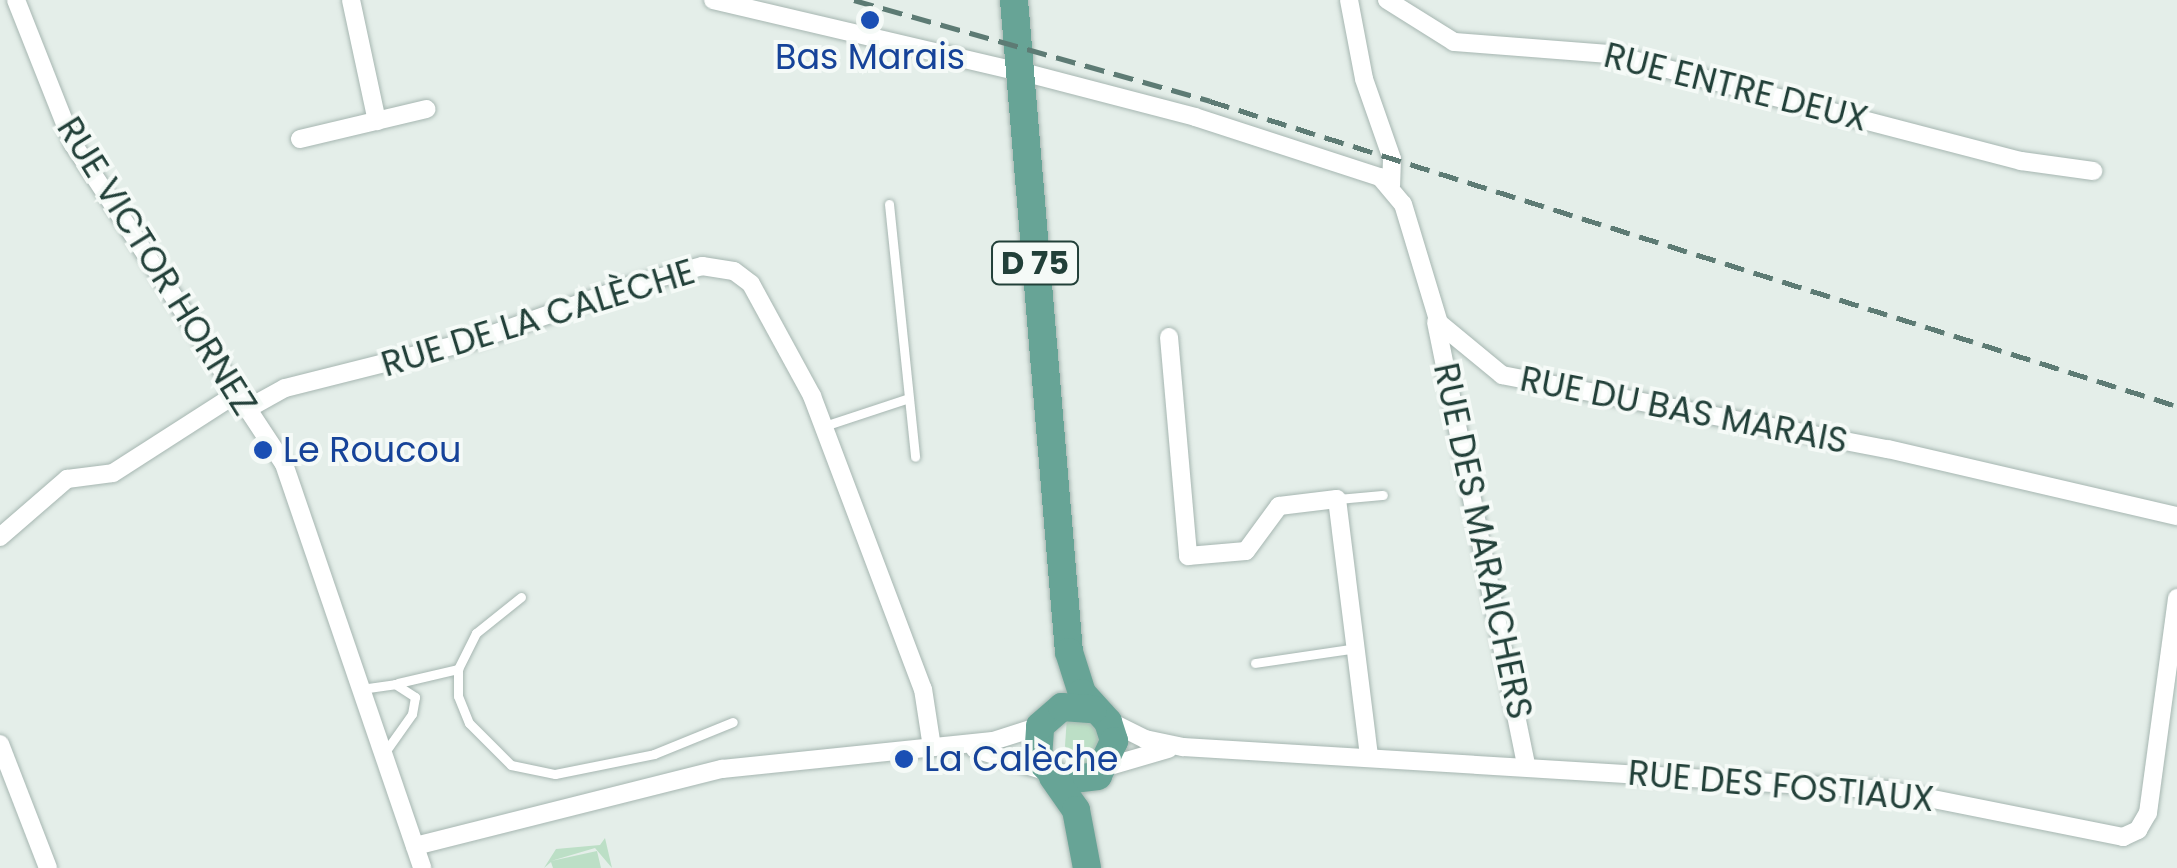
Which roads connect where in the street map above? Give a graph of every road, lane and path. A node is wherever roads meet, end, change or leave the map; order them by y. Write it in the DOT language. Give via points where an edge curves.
graph roads {
  1 [pos="16,0"];
  2 [pos="351,0"];
  3 [pos="713,0"];
  4 [pos="1003,0"];
  5 [pos="1014,0"];
  6 [pos="1349,0"];
  7 [pos="1387,0"];
  8 [pos="1014,70"];
  9 [pos="428,109"];
  10 [pos="376,121"];
  11 [pos="300,138"];
  12 [pos="2092,171"];
  13 [pos="1391,186"];
  14 [pos="889,204"];
  15 [pos="1435,317"];
  16 [pos="1169,337"];
  17 [pos="909,398"];
  18 [pos="241,401"];
  19 [pos="824,426"];
  20 [pos="915,457"];
  21 [pos="1383,495"];
  22 [pos="1337,499"];
  23 [pos="2177,516"];
  24 [pos="0,537"];
  25 [pos="520,597"];
  26 [pos="2177,598"];
  27 [pos="1356,648"];
  28 [pos="1255,662"];
  29 [pos="458,670"];
  30 [pos="395,684"];
  31 [pos="361,689"];
  32 [pos="1099,714"];
  33 [pos="1044,721"];
  34 [pos="733,722"];
  35 [pos="0,744"];
  36 [pos="941,747"];
  37 [pos="1183,748"];
  38 [pos="383,754"];
  39 [pos="1369,757"];
  40 [pos="1526,766"];
  41 [pos="1105,769"];
  42 [pos="1050,774"];
  43 [pos="415,846"];
  44 [pos="48,868"];
  45 [pos="422,868"];
  46 [pos="1087,868"];
  47 [pos="1099,868"];
  1 -- 18 [label="street, RUE VICTOR HORNEZ" via="72,144"];
  2 -- 10 [label="street"];
  3 -- 8 [label="street"];
  4 -- 8 [label="main road, D 75"];
  5 -- 8 [label="main road, D 75"];
  6 -- 13 [label="street, RUE DU BAS MARAIS" via="1364,79 1392,159"];
  7 -- 12 [label="street, RUE ENTRE DEUX" via="1454,42 1610,54 2021,162"];
  8 -- 13 [label="street" via="1196,117"];
  8 -- 32 [label="main road, D 75" via="1064,605 1073,668"];
  8 -- 33 [label="main road, D 75" via="1056,646"];
  9 -- 10 [label="street"];
  10 -- 11 [label="street"];
  13 -- 15 [label="street, RUE DU BAS MARAIS" via="1403,204"];
  14 -- 17 [label="lane"];
  15 -- 23 [label="street, RUE DU BAS MARAIS" via="1480,362 1518,380 1888,448"];
  15 -- 40 [label="street, RUE DES MARAICHERS"];
  16 -- 22 [label="street" via="1188,556 1246,551 1280,506"];
  17 -- 19 [label="lane"];
  17 -- 20 [label="lane"];
  18 -- 19 [label="street, RUE DE LA CALÈCHE" via="414,358 621,288 716,266 750,284"];
  18 -- 24 [label="street, RUE DE LA CALÈCHE" via="113,472 66,479"];
  18 -- 31 [label="street, RUE VICTOR HORNEZ" via="287,472"];
  19 -- 36 [label="street, RUE DE LA CALÈCHE"];
  21 -- 22 [label="lane"];
  22 -- 27 [label="street"];
  25 -- 29 [label="lane" via="476,632"];
  26 -- 40 [label="street, RUE DES FOSTIAUX" via="2148,813 2128,836 1888,790"];
  27 -- 28 [label="lane"];
  27 -- 39 [label="street"];
  29 -- 30 [label="lane"];
  29 -- 34 [label="lane" via="458,696 469,723 487,747 535,773 654,754"];
  30 -- 31 [label="lane"];
  30 -- 38 [label="lane" via="413,693 416,705"];
  31 -- 38 [label="street, RUE VICTOR HORNEZ"];
  32 -- 33 [label="main road" via="1070,705"];
  32 -- 37 [label="street, RUE DES FOSTIAUX" via="1144,739"];
  32 -- 41 [label="main road" via="1114,741"];
  33 -- 36 [label="street" via="1011,738"];
  33 -- 42 [label="main road" via="1036,750"];
  35 -- 44 [label="street"];
  36 -- 42 [label="street" via="1021,758"];
  36 -- 43 [label="street" via="722,769"];
  37 -- 39 [label="street, RUE DES FOSTIAUX"];
  37 -- 41 [label="street, RUE DES FOSTIAUX"];
  38 -- 43 [label="street, RUE VICTOR HORNEZ"];
  39 -- 40 [label="street, RUE DES FOSTIAUX"];
  41 -- 42 [label="main road" via="1080,783"];
  41 -- 47 [label="main road" via="1095,813"];
  42 -- 46 [label="main road" via="1076,810"];
  43 -- 45 [label="street, RUE VICTOR HORNEZ"];
}
